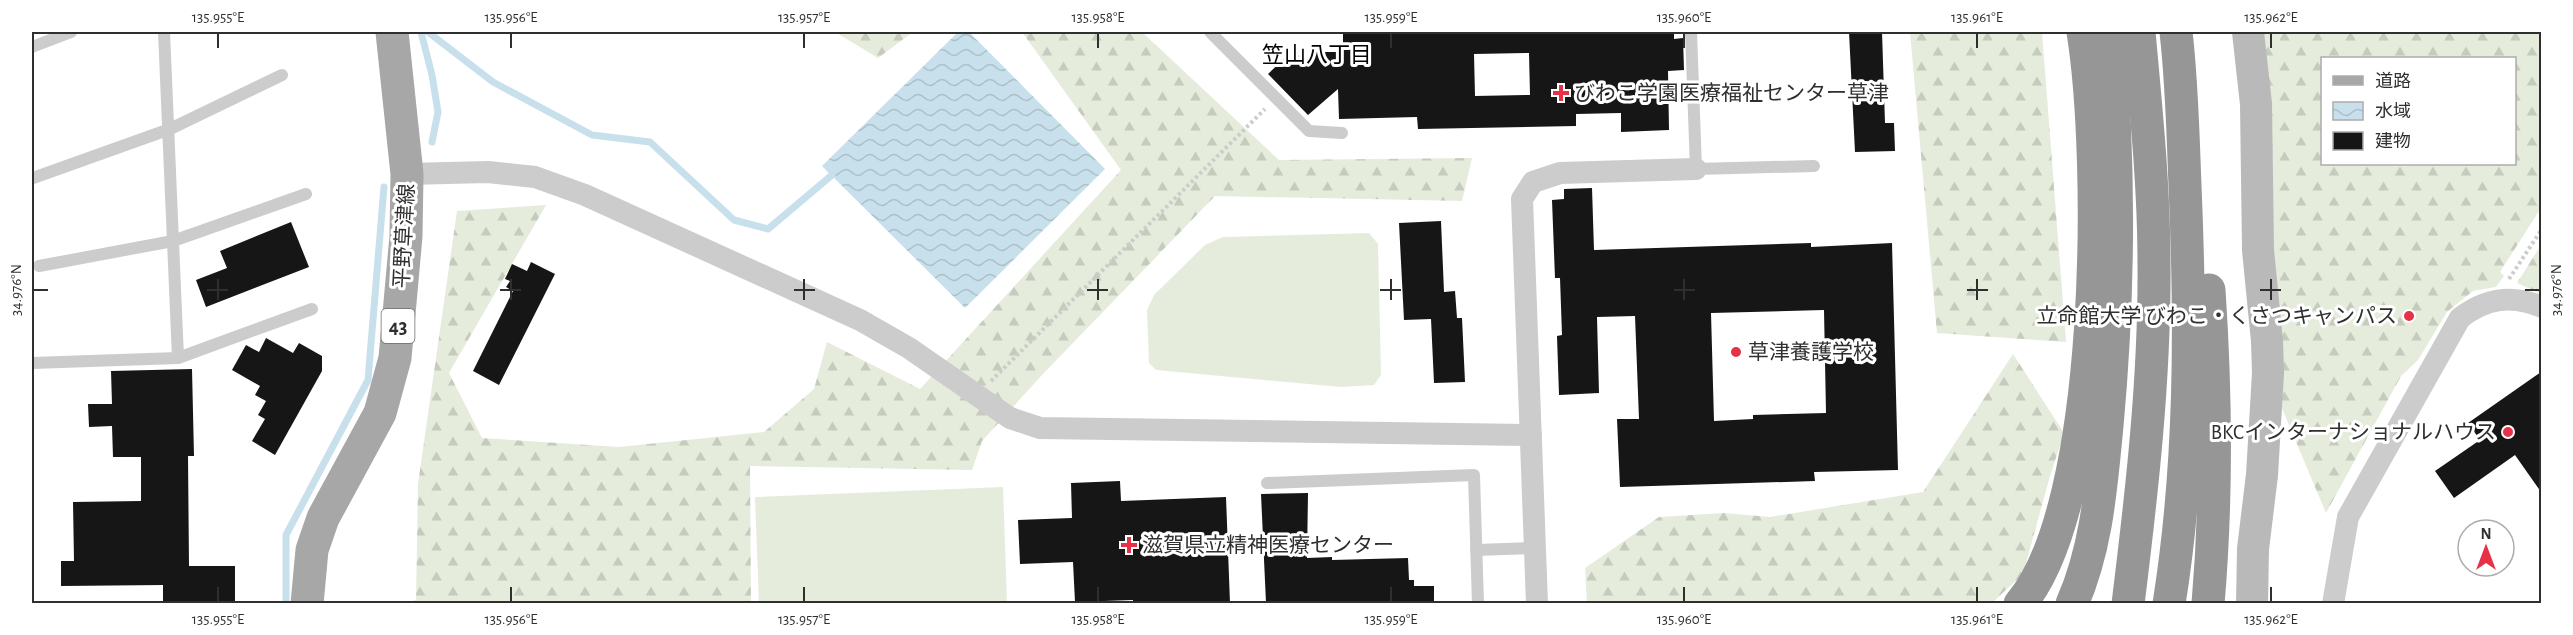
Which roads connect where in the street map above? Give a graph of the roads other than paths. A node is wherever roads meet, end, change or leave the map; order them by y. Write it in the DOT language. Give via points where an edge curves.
graph roads {
  1 [pos="71,32"];
  2 [pos="164,32"];
  3 [pos="392,32"];
  4 [pos="1209,32"];
  5 [pos="1691,32"];
  6 [pos="2084,32"];
  7 [pos="2108,32"];
  8 [pos="2139,32"];
  9 [pos="2248,32"];
  10 [pos="2177,36"];
  11 [pos="32,47"];
  12 [pos="282,75"];
  13 [pos="170,129"];
  14 [pos="1342,133"];
  15 [pos="1814,166"];
  16 [pos="1696,169"];
  17 [pos="407,174"];
  18 [pos="33,178"];
  19 [pos="306,194"];
  20 [pos="173,242"];
  21 [pos="39,266"];
  22 [pos="2541,307"];
  23 [pos="312,309"];
  24 [pos="178,358"];
  25 [pos="32,363"];
  26 [pos="1531,435"];
  27 [pos="1267,483"];
  28 [pos="2101,483"];
  29 [pos="1535,548"];
  30 [pos="1476,550"];
  31 [pos="307,603"];
  32 [pos="1479,603"];
  33 [pos="1538,603"];
  34 [pos="2020,603"];
  35 [pos="2052,603"];
  36 [pos="2072,603"];
  37 [pos="2128,603"];
  38 [pos="2169,603"];
  39 [pos="2208,603"];
  40 [pos="2252,603"];
  41 [pos="2333,603"];
  1 -- 11 [label="lane"];
  2 -- 13 [label="lane"];
  3 -- 17 [label="main road, 平野草津線 / 43"];
  4 -- 14 [label="lane" via="1309,131"];
  5 -- 16 [label="lane"];
  6 -- 34 [label="highway" via="2094,159 2091,311 2082,401 2063,513 2049,554 2031,591"];
  7 -- 28 [label="highway" via="2117,204 2113,362"];
  8 -- 37 [label="highway" via="2152,179 2154,264 2147,426"];
  9 -- 40 [label="street" via="2256,104 2258,250 2268,373"];
  10 -- 38 [label="highway" via="2189,353 2183,477"];
  10 -- 39 [label="highway" via="2205,218 2214,365 2215,488"];
  12 -- 13 [label="lane"];
  13 -- 18 [label="lane"];
  13 -- 20 [label="lane"];
  15 -- 16 [label="lane"];
  16 -- 26 [label="street" via="1560,173 1533,182 1522,200"];
  17 -- 26 [label="street" via="488,172 535,177 585,195 860,320 909,348 1010,418 1040,428"];
  17 -- 31 [label="main road, 平野草津線 / 43" via="406,236 395,358 380,413 323,518 312,550"];
  19 -- 20 [label="lane"];
  20 -- 21 [label="lane"];
  20 -- 24 [label="lane"];
  22 -- 41 [label="street" via="2520,300 2498,299 2460,318 2348,517"];
  23 -- 24 [label="lane"];
  24 -- 25 [label="lane"];
  26 -- 29 [label="street"];
  27 -- 30 [label="lane" via="1473,475"];
  28 -- 35 [label="highway" via="2088,533"];
  28 -- 36 [label="highway" via="2091,549"];
  29 -- 30 [label="lane"];
  29 -- 33 [label="street"];
  30 -- 32 [label="lane"];
}
